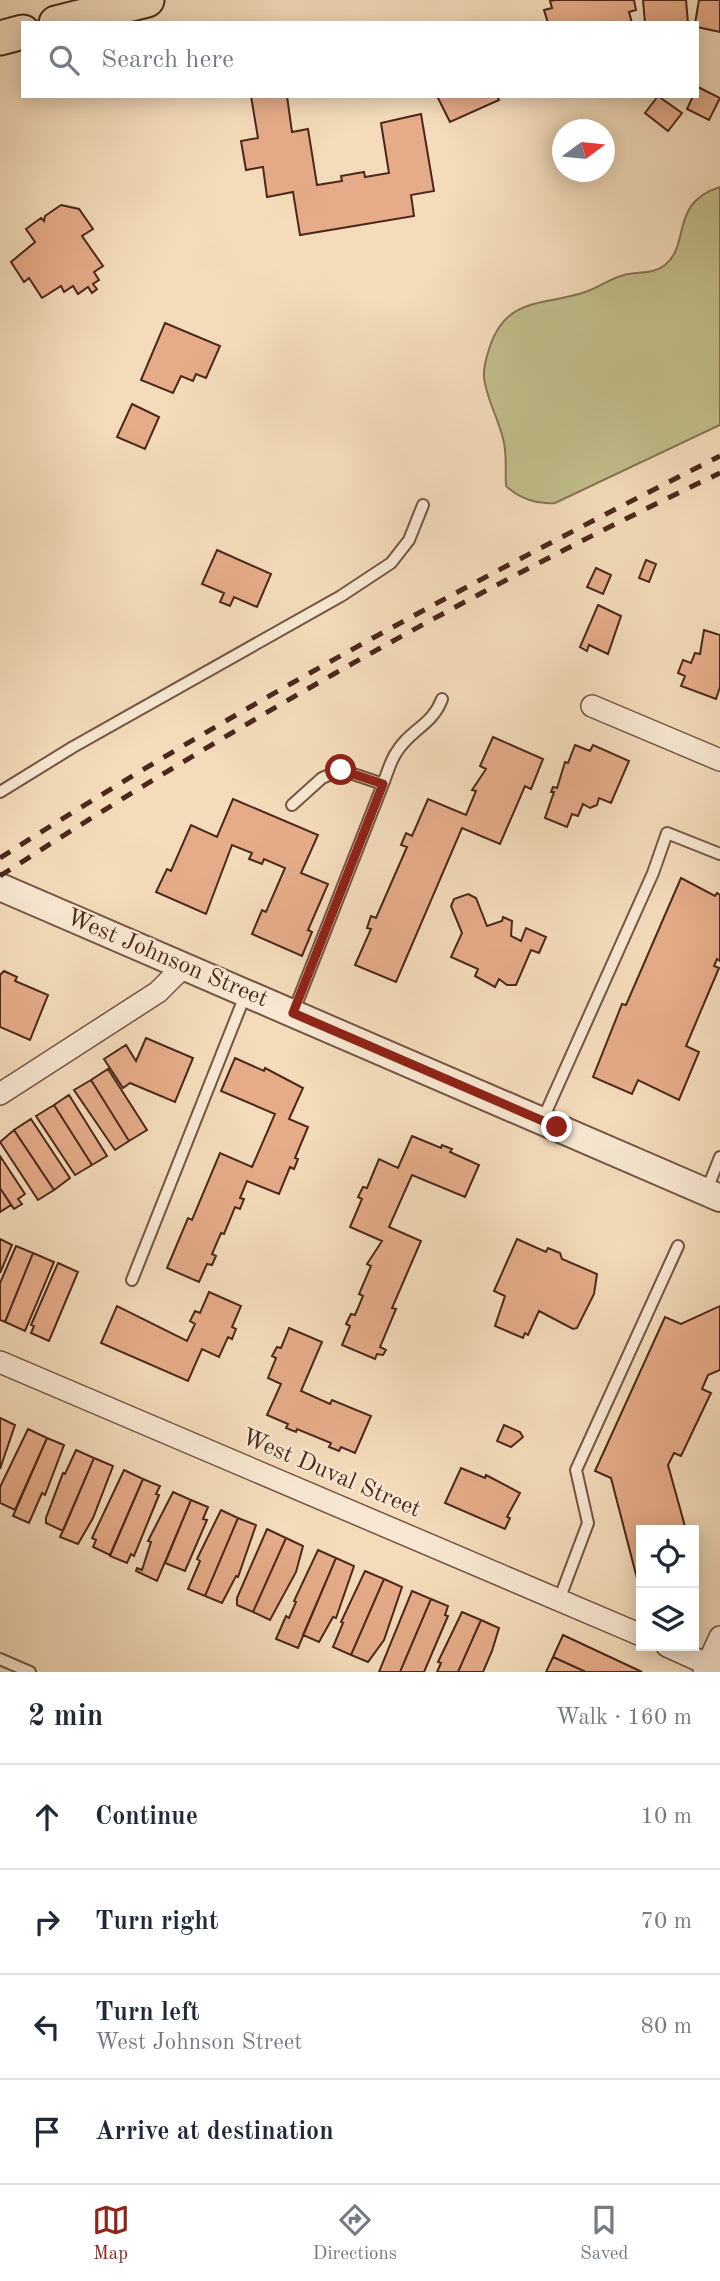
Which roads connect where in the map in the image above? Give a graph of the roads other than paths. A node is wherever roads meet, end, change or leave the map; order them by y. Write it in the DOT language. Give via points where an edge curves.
graph roads {
  1 [pos="147,0"];
  2 [pos="64,21"];
  3 [pos="21,33"];
  4 [pos="0,38"];
  5 [pos="423,505"];
  6 [pos="442,699"];
  7 [pos="592,706"];
  8 [pos="720,761"];
  9 [pos="383,784"];
  10 [pos="0,792"];
  11 [pos="292,805"];
  12 [pos="720,854"];
  13 [pos="5,889"];
  14 [pos="184,966"];
  15 [pos="246,993"];
  16 [pos="293,1013"];
  17 [pos="0,1094"];
  18 [pos="542,1121"];
  19 [pos="720,1157"];
  20 [pos="713,1195"];
  21 [pos="678,1246"];
  22 [pos="132,1280"];
  23 [pos="0,1362"];
  24 [pos="559,1600"];
  25 [pos="636,1632"];
  26 [pos="720,1637"];
  27 [pos="677,1651"];
  28 [pos="0,1658"];
  29 [pos="711,1669"];
  30 [pos="30,1672"];
  1 -- 2 [label="main road"];
  3 -- 4 [label="main road"];
  5 -- 10 [label="lane" via="402,552 365,581"];
  6 -- 9 [label="lane" via="436,715 396,752"];
  7 -- 8 [label="street"];
  9 -- 11 [label="lane" via="341,770 322,778"];
  9 -- 16 [label="lane"];
  12 -- 18 [label="lane" via="667,833"];
  13 -- 14 [label="street, West Johnson Street"];
  14 -- 15 [label="street, West Johnson Street"];
  14 -- 17 [label="street" via="158,992"];
  15 -- 16 [label="street, West Johnson Street"];
  15 -- 22 [label="lane"];
  16 -- 18 [label="street, West Johnson Street"];
  18 -- 20 [label="street, West Johnson Street"];
  19 -- 20 [label="lane"];
  21 -- 24 [label="lane" via="576,1470 588,1523"];
  23 -- 24 [label="street, West Duval Street"];
  24 -- 25 [label="street, West Duval Street"];
  26 -- 29 [label="street"];
  27 -- 29 [label="street"];
  28 -- 30 [label="lane"];
}
